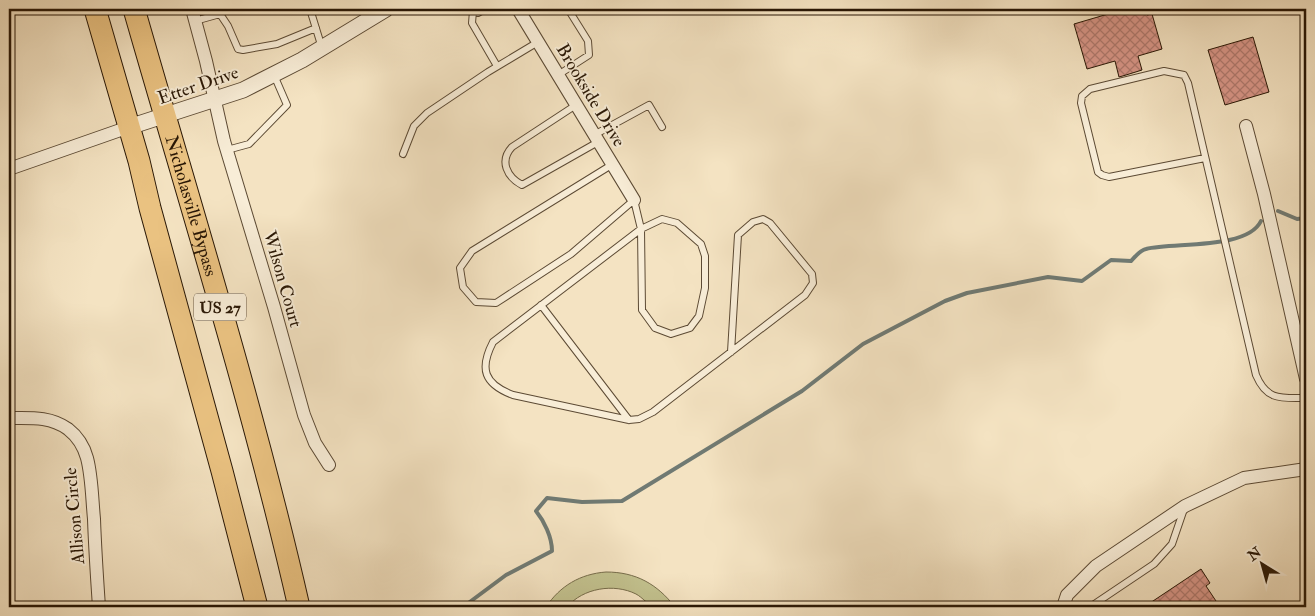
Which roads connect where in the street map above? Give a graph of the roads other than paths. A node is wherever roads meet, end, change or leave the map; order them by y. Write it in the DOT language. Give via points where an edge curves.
graph roads {
  1 [pos="94,9"];
  2 [pos="134,9"];
  3 [pos="310,9"];
  4 [pos="386,9"];
  5 [pos="485,9"];
  6 [pos="518,9"];
  7 [pos="568,9"];
  8 [pos="472,10"];
  9 [pos="222,11"];
  10 [pos="194,15"];
  11 [pos="316,28"];
  12 [pos="538,42"];
  13 [pos="322,48"];
  14 [pos="497,66"];
  15 [pos="274,75"];
  16 [pos="558,75"];
  17 [pos="215,99"];
  18 [pos="576,105"];
  19 [pos="165,116"];
  20 [pos="1246,126"];
  21 [pos="129,127"];
  22 [pos="662,127"];
  23 [pos="596,138"];
  24 [pos="227,150"];
  25 [pos="403,154"];
  26 [pos="1205,158"];
  27 [pos="613,164"];
  28 [pos="9,169"];
  29 [pos="634,200"];
  30 [pos="641,229"];
  31 [pos="541,305"];
  32 [pos="730,352"];
  33 [pos="1306,378"];
  34 [pos="1306,398"];
  35 [pos="9,418"];
  36 [pos="629,420"];
  37 [pos="329,465"];
  38 [pos="1306,469"];
  39 [pos="1185,506"];
  40 [pos="243,550"];
  41 [pos="99,607"];
  42 [pos="251,607"];
  43 [pos="257,607"];
  44 [pos="299,607"];
  45 [pos="1063,607"];
  46 [pos="1090,607"];
  1 -- 21 [label="highway, US 27"];
  2 -- 19 [label="highway, Nicholasville Bypass / US 27"];
  3 -- 11 [label="lane"];
  4 -- 13 [label="street, Etter Drive"];
  5 -- 8 [label="lane" via="478,13"];
  6 -- 12 [label="street, Brookside Drive"];
  7 -- 16 [label="lane" via="588,41 589,55"];
  8 -- 14 [label="lane" via="472,23"];
  9 -- 10 [label="lane"];
  9 -- 11 [label="lane" via="238,49 243,50 277,44"];
  10 -- 17 [label="street, Wilson Court"];
  11 -- 13 [label="lane"];
  12 -- 14 [label="lane"];
  12 -- 16 [label="street, Brookside Drive"];
  13 -- 15 [label="street, Etter Drive"];
  14 -- 25 [label="lane" via="427,113 414,126"];
  15 -- 17 [label="street, Etter Drive"];
  15 -- 24 [label="lane" via="287,105 249,144"];
  16 -- 18 [label="street, Brookside Drive"];
  17 -- 19 [label="street, Etter Drive"];
  17 -- 24 [label="street, Wilson Court"];
  18 -- 23 [label="street, Brookside Drive"];
  18 -- 23 [label="lane" via="512,147 504,161 508,172 522,186"];
  19 -- 21 [label="street, Etter Drive"];
  19 -- 44 [label="highway, Nicholasville Bypass / US 27" via="258,445"];
  20 -- 33 [label="street"];
  21 -- 28 [label="street, Etter Drive"];
  21 -- 40 [label="highway, US 27"];
  22 -- 23 [label="lane" via="649,105"];
  23 -- 27 [label="street, Brookside Drive"];
  24 -- 37 [label="street, Wilson Court" via="304,415 315,443"];
  26 -- 26 [label="lane" via="1184,75 1164,71 1090,89 1082,96 1098,172 1102,175 1109,177"];
  26 -- 34 [label="lane" via="1259,382 1277,398"];
  27 -- 29 [label="street, Brookside Drive"];
  27 -- 29 [label="lane" via="472,251 460,268 463,286 476,302 496,303 571,254"];
  29 -- 30 [label="lane"];
  30 -- 30 [label="lane" via="662,220 677,223 700,244 705,256 705,288 699,316 690,328 670,334 655,328 642,310"];
  30 -- 31 [label="lane"];
  31 -- 36 [label="lane"];
  31 -- 36 [label="lane" via="493,342 486,354 488,380 498,390 513,395"];
  32 -- 32 [label="lane" via="806,295 813,283 812,274 770,223 763,219 745,227 738,235"];
  32 -- 36 [label="lane" via="653,412"];
  35 -- 41 [label="street, Allison Circle" via="36,417 54,422 69,430 83,447 91,482"];
  38 -- 39 [label="street" via="1244,478"];
  39 -- 45 [label="street" via="1096,566 1067,595"];
  39 -- 46 [label="lane" via="1172,544 1154,564"];
  40 -- 42 [label="highway"];
  40 -- 43 [label="highway, US 27"];
}
